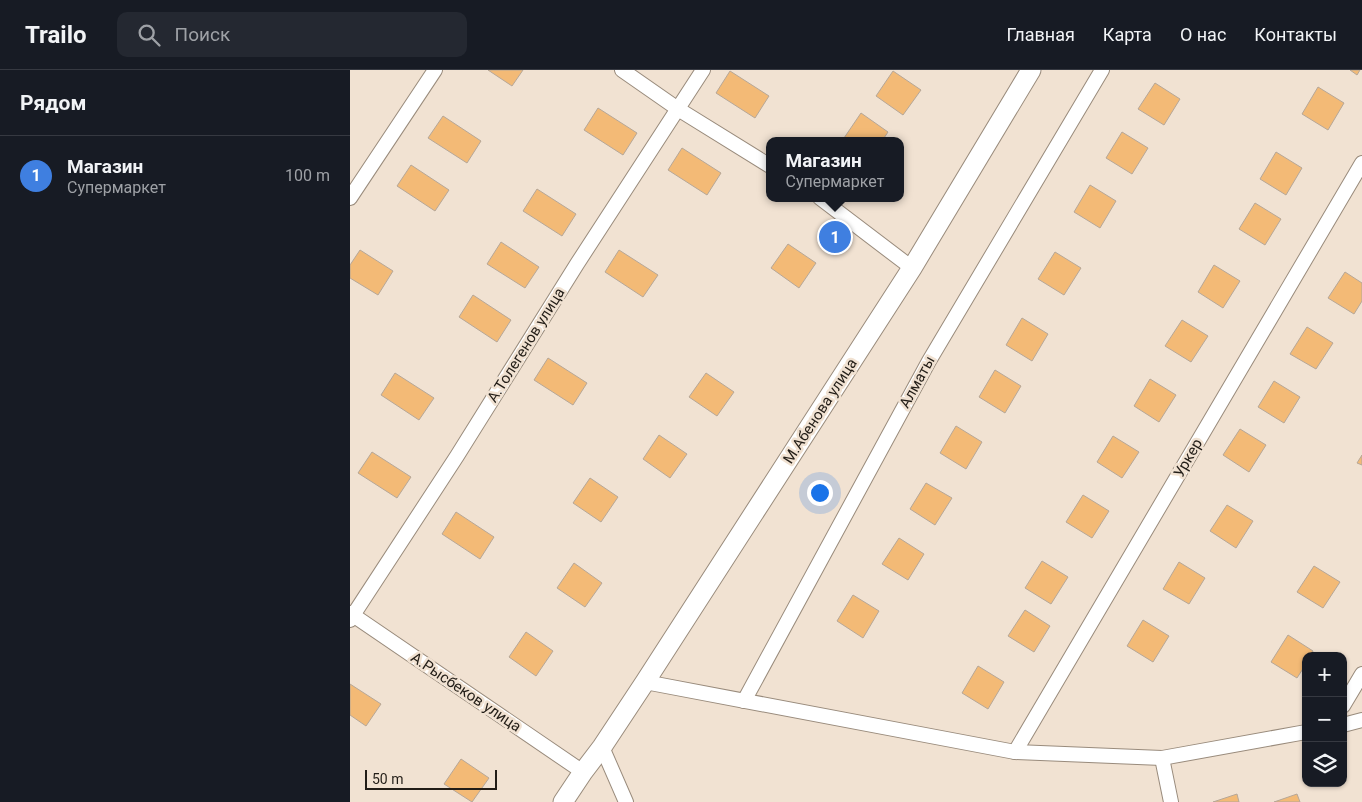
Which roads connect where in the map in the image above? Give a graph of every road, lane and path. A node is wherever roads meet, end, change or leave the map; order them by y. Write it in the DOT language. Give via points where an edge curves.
graph roads {
  1 [pos="435,70"];
  2 [pos="622,70"];
  3 [pos="703,70"];
  4 [pos="1031,70"];
  5 [pos="1102,70"];
  6 [pos="678,109"];
  7 [pos="1362,163"];
  8 [pos="766,164"];
  9 [pos="350,198"];
  10 [pos="825,202"];
  11 [pos="912,268"];
  12 [pos="351,616"];
  13 [pos="1362,674"];
  14 [pos="645,682"];
  15 [pos="1347,699"];
  16 [pos="744,701"];
  17 [pos="1362,720"];
  18 [pos="1347,724"];
  19 [pos="1302,733"];
  20 [pos="602,747"];
  21 [pos="1015,752"];
  22 [pos="1162,758"];
  23 [pos="583,772"];
  24 [pos="562,802"];
  25 [pos="626,802"];
  26 [pos="1171,802"];
  1 -- 9 [label="street"];
  2 -- 6 [label="street"];
  3 -- 6 [label="street, А.Толегенов улица"];
  4 -- 11 [label="main road, М.Абенова улица"];
  5 -- 16 [label="street, Алматы" via="929,361"];
  6 -- 8 [label="street"];
  6 -- 12 [label="street, А.Толегенов улица"];
  7 -- 21 [label="street, Уркер"];
  10 -- 11 [label="street"];
  11 -- 14 [label="main road, М.Абенова улица"];
  12 -- 23 [label="street, А.Рысбеков улица"];
  13 -- 15 [label="street"];
  14 -- 16 [label="street"];
  14 -- 20 [label="main road, М.Абенова улица"];
  16 -- 21 [label="street"];
  17 -- 18 [label="street"];
  19 -- 22 [label="street"];
  20 -- 23 [label="main road, М.Абенова улица"];
  20 -- 25 [label="street"];
  21 -- 22 [label="street"];
  22 -- 26 [label="street"];
  23 -- 24 [label="main road, М.Абенова улица"];
}
